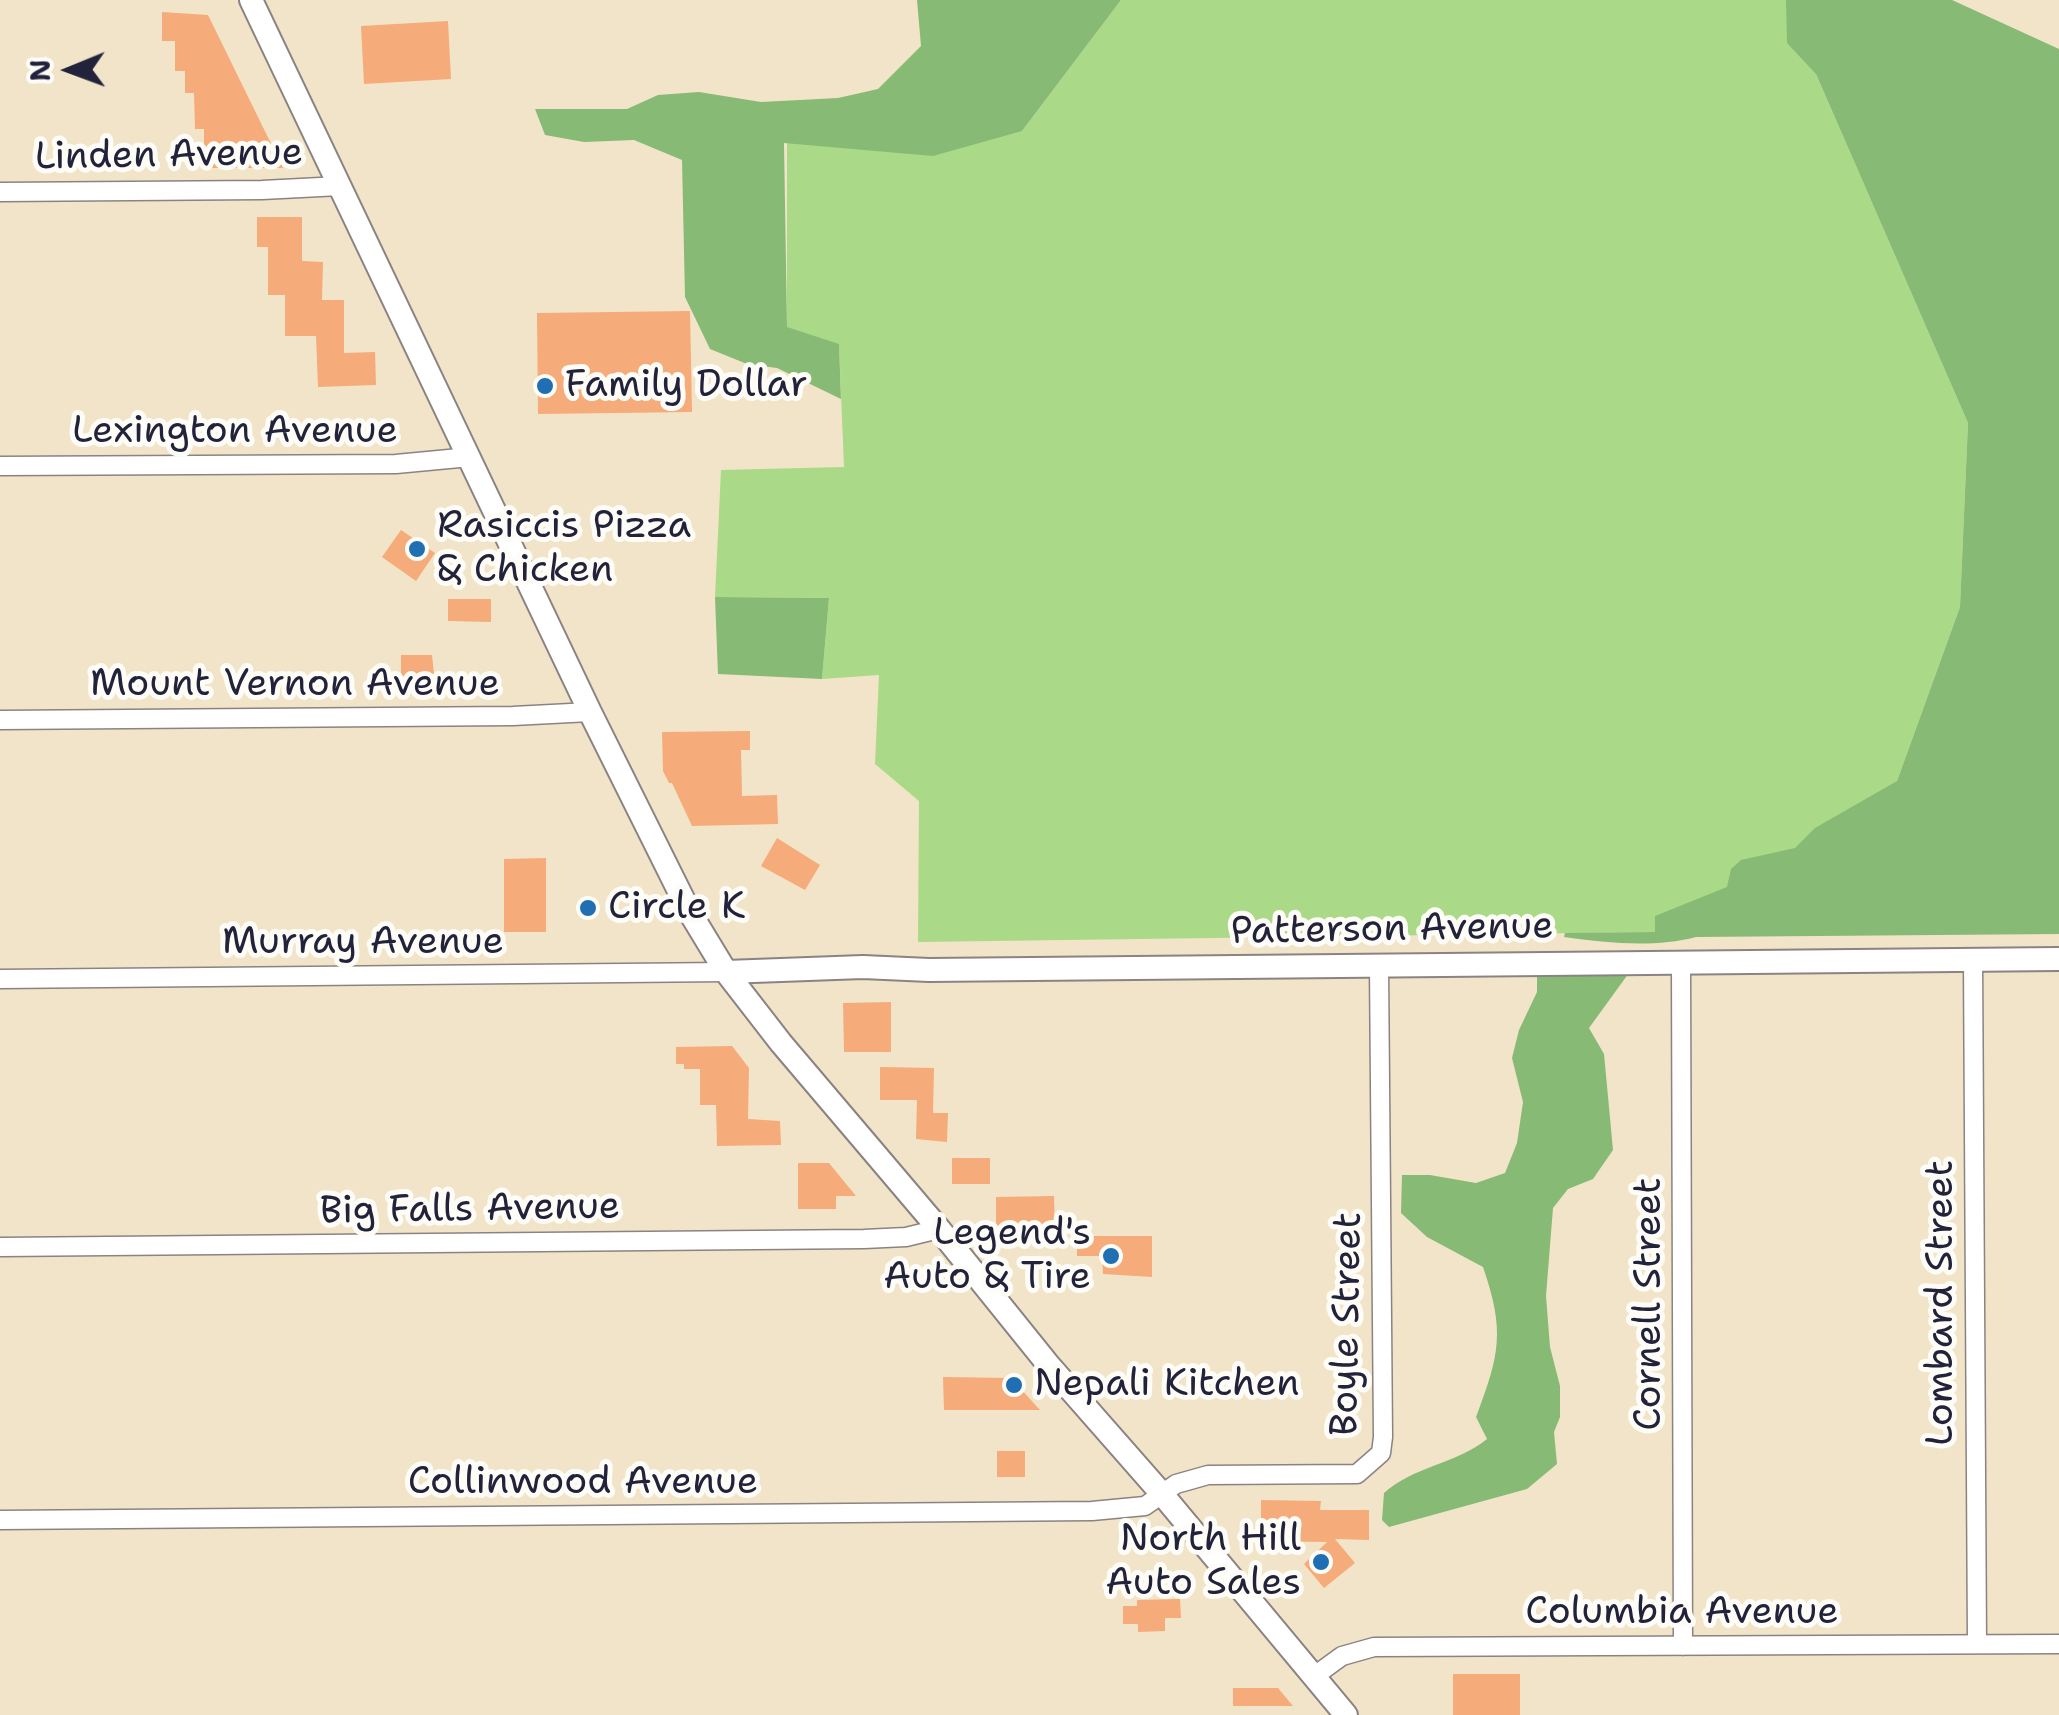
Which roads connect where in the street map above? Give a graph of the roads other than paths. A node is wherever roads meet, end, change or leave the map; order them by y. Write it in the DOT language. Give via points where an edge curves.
graph roads {
  1 [pos="251,0"];
  2 [pos="340,186"];
  3 [pos="0,192"];
  4 [pos="470,457"];
  5 [pos="0,466"];
  6 [pos="590,712"];
  7 [pos="0,720"];
  8 [pos="2059,959"];
  9 [pos="1973,960"];
  10 [pos="1681,962"];
  11 [pos="1380,966"];
  12 [pos="726,972"];
  13 [pos="0,979"];
  14 [pos="939,1229"];
  15 [pos="0,1247"];
  16 [pos="1162,1494"];
  17 [pos="0,1520"];
  18 [pos="1977,1644"];
  19 [pos="2059,1644"];
  20 [pos="1684,1646"];
  21 [pos="1313,1677"];
  22 [pos="1346,1715"];
  1 -- 2 [label="street"];
  2 -- 3 [label="street, Linden Avenue"];
  2 -- 4 [label="street"];
  4 -- 5 [label="street, Lexington Avenue" via="396,464"];
  4 -- 6 [label="street"];
  6 -- 7 [label="street, Mount Vernon Avenue"];
  6 -- 12 [label="street" via="688,911"];
  8 -- 9 [label="street, Patterson Avenue"];
  9 -- 10 [label="street, Patterson Avenue"];
  9 -- 18 [label="street, Lombard Street"];
  10 -- 11 [label="street, Patterson Avenue"];
  10 -- 20 [label="street, Cornell Street"];
  11 -- 12 [label="street, Patterson Avenue"];
  11 -- 16 [label="street, Boyle Street" via="1381,1454 1357,1474 1208,1475"];
  12 -- 13 [label="street, Murray Avenue"];
  12 -- 14 [label="street"];
  14 -- 15 [label="street, Big Falls Avenue" via="864,1240"];
  14 -- 16 [label="street"];
  16 -- 17 [label="street, Collinwood Avenue" via="1146,1506 1092,1512"];
  16 -- 21 [label="street"];
  18 -- 19 [label="street, Columbia Avenue"];
  18 -- 20 [label="street, Columbia Avenue"];
  20 -- 21 [label="street, Columbia Avenue" via="1374,1647 1342,1656"];
  21 -- 22 [label="street"];
}
